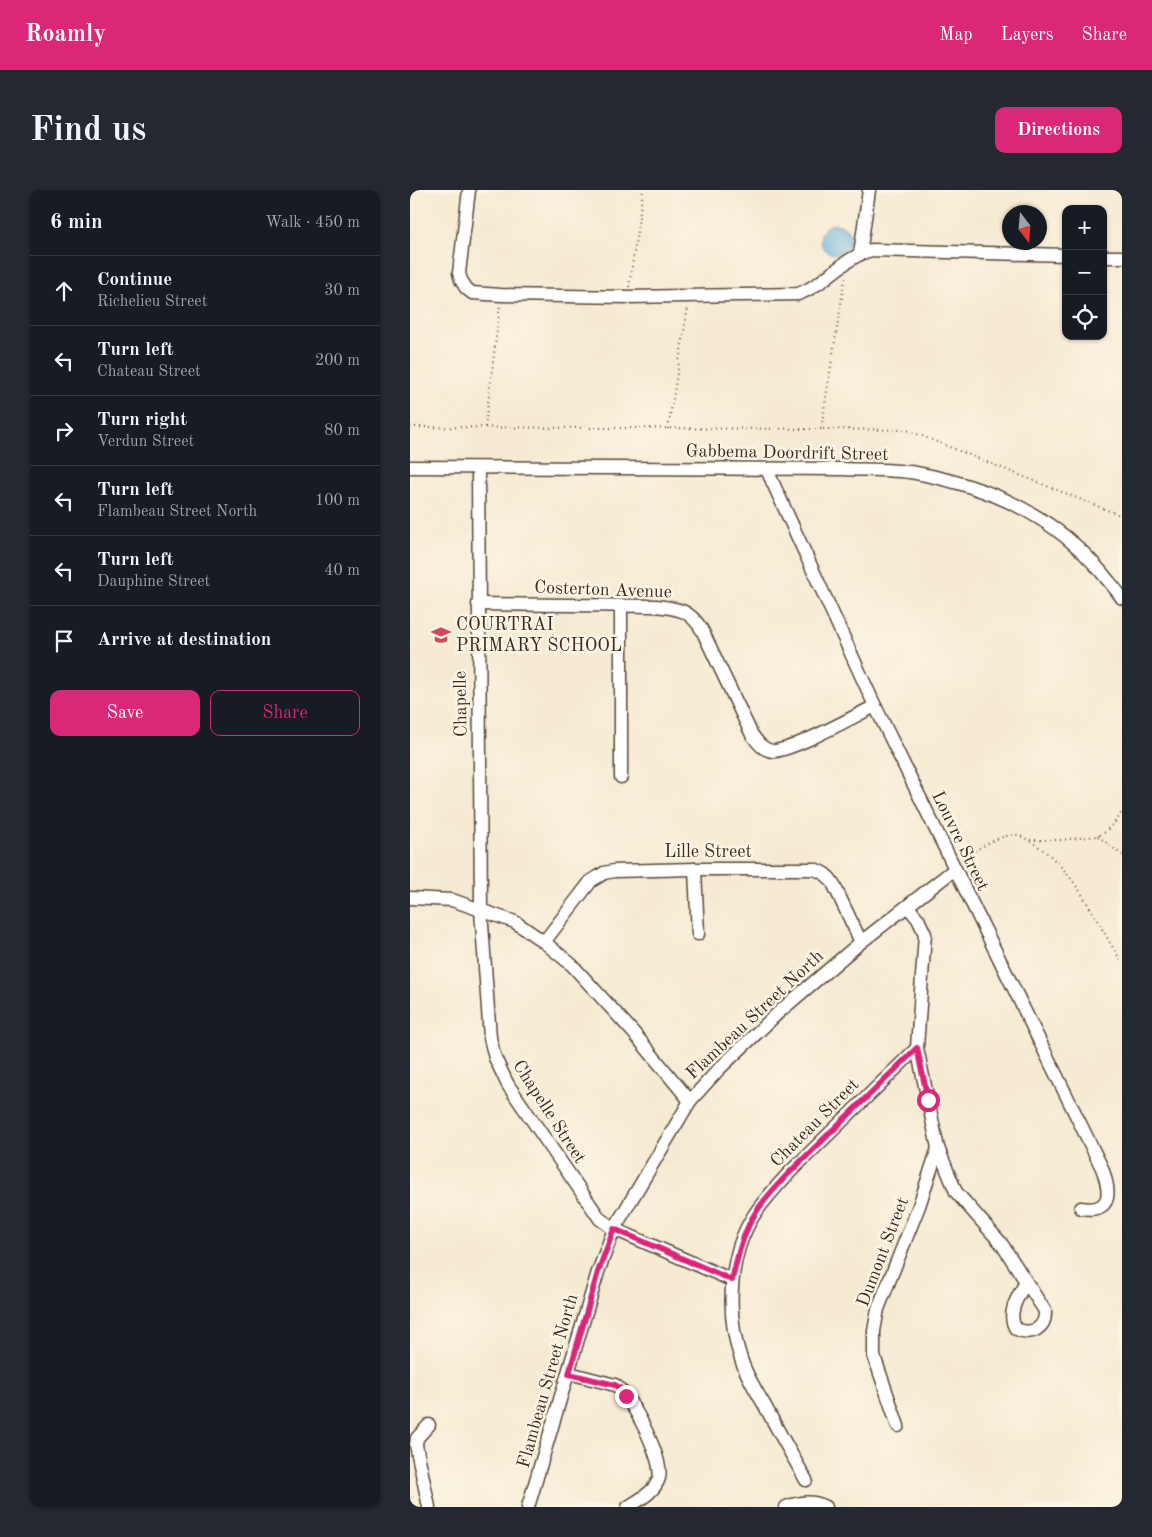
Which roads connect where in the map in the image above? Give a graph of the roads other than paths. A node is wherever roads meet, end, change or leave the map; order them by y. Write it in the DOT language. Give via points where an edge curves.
graph roads {
  1 [pos="469,190"];
  2 [pos="869,190"];
  3 [pos="860,254"];
  4 [pos="1062,256"];
  5 [pos="1107,257"];
  6 [pos="1122,257"];
  7 [pos="410,467"];
  8 [pos="478,468"];
  9 [pos="767,470"];
  10 [pos="1122,598"];
  11 [pos="478,604"];
  12 [pos="621,606"];
  13 [pos="875,706"];
  14 [pos="620,777"];
  15 [pos="695,869"];
  16 [pos="955,869"];
  17 [pos="410,898"];
  18 [pos="908,907"];
  19 [pos="481,910"];
  20 [pos="698,934"];
  21 [pos="544,942"];
  22 [pos="861,942"];
  23 [pos="917,1048"];
  24 [pos="690,1101"];
  25 [pos="938,1148"];
  26 [pos="1081,1208"];
  27 [pos="614,1229"];
  28 [pos="732,1280"];
  29 [pos="1026,1282"];
  30 [pos="569,1374"];
  31 [pos="898,1426"];
  32 [pos="420,1429"];
  33 [pos="806,1480"];
  34 [pos="429,1507"];
  35 [pos="528,1507"];
  36 [pos="628,1507"];
  37 [pos="786,1507"];
  38 [pos="826,1507"];
  1 -- 3 [label="street" via="459,262 460,280 472,293 628,297 798,294 812,288"];
  2 -- 3 [label="street"];
  3 -- 4 [label="street" via="879,250"];
  5 -- 6 [label="street"];
  7 -- 8 [label="street, Gabbema Doordrift Street"];
  8 -- 9 [label="street, Gabbema Doordrift Street"];
  8 -- 11 [label="street, Chapelle"];
  9 -- 10 [label="street, Gabbema Doordrift Street" via="844,469 914,473 985,491 1013,502 1060,533 1086,554"];
  9 -- 13 [label="street, Louvre Street"];
  11 -- 12 [label="street, Costerton Avenue"];
  11 -- 19 [label="street, Chapelle"];
  12 -- 13 [label="street, Costerton Avenue" via="656,606 691,615 702,630 752,735 764,749 780,750"];
  12 -- 14 [label="street"];
  13 -- 16 [label="street, Louvre Street"];
  15 -- 20 [label="street"];
  15 -- 21 [label="street, Lille Street" via="614,871 599,876 591,881"];
  15 -- 22 [label="street, Lille Street" via="820,871 833,883"];
  16 -- 18 [label="street, Flambeau Street North"];
  16 -- 26 [label="street, Louvre Street" via="1102,1168 1107,1199 1098,1207"];
  17 -- 19 [label="street" via="452,900"];
  18 -- 22 [label="street, Flambeau Street North"];
  18 -- 23 [label="street" via="925,934"];
  19 -- 21 [label="street" via="515,922"];
  19 -- 27 [label="street, Chapelle Street" via="490,1038 498,1066 591,1208"];
  21 -- 24 [label="street" via="572,965"];
  22 -- 24 [label="street, Flambeau Street North" via="779,1012"];
  23 -- 25 [label="street"];
  23 -- 28 [label="street, Chateau Street" via="770,1194 753,1216 743,1238"];
  24 -- 27 [label="street, Flambeau Street North"];
  25 -- 29 [label="street" via="956,1192 1001,1243"];
  25 -- 31 [label="street, Dumont Street" via="878,1308 874,1331 874,1356"];
  27 -- 28 [label="street, Chapelle Street"];
  27 -- 30 [label="street, Flambeau Street North" via="598,1272"];
  28 -- 33 [label="street, Chateau Street" via="734,1338 741,1361"];
  30 -- 35 [label="street, Flambeau Street North"];
  30 -- 36 [label="street" via="621,1389 654,1448 660,1469 656,1486"];
  32 -- 34 [label="street" via="416,1446"];
  37 -- 38 [label="street" via="801,1502 814,1502"];
}
